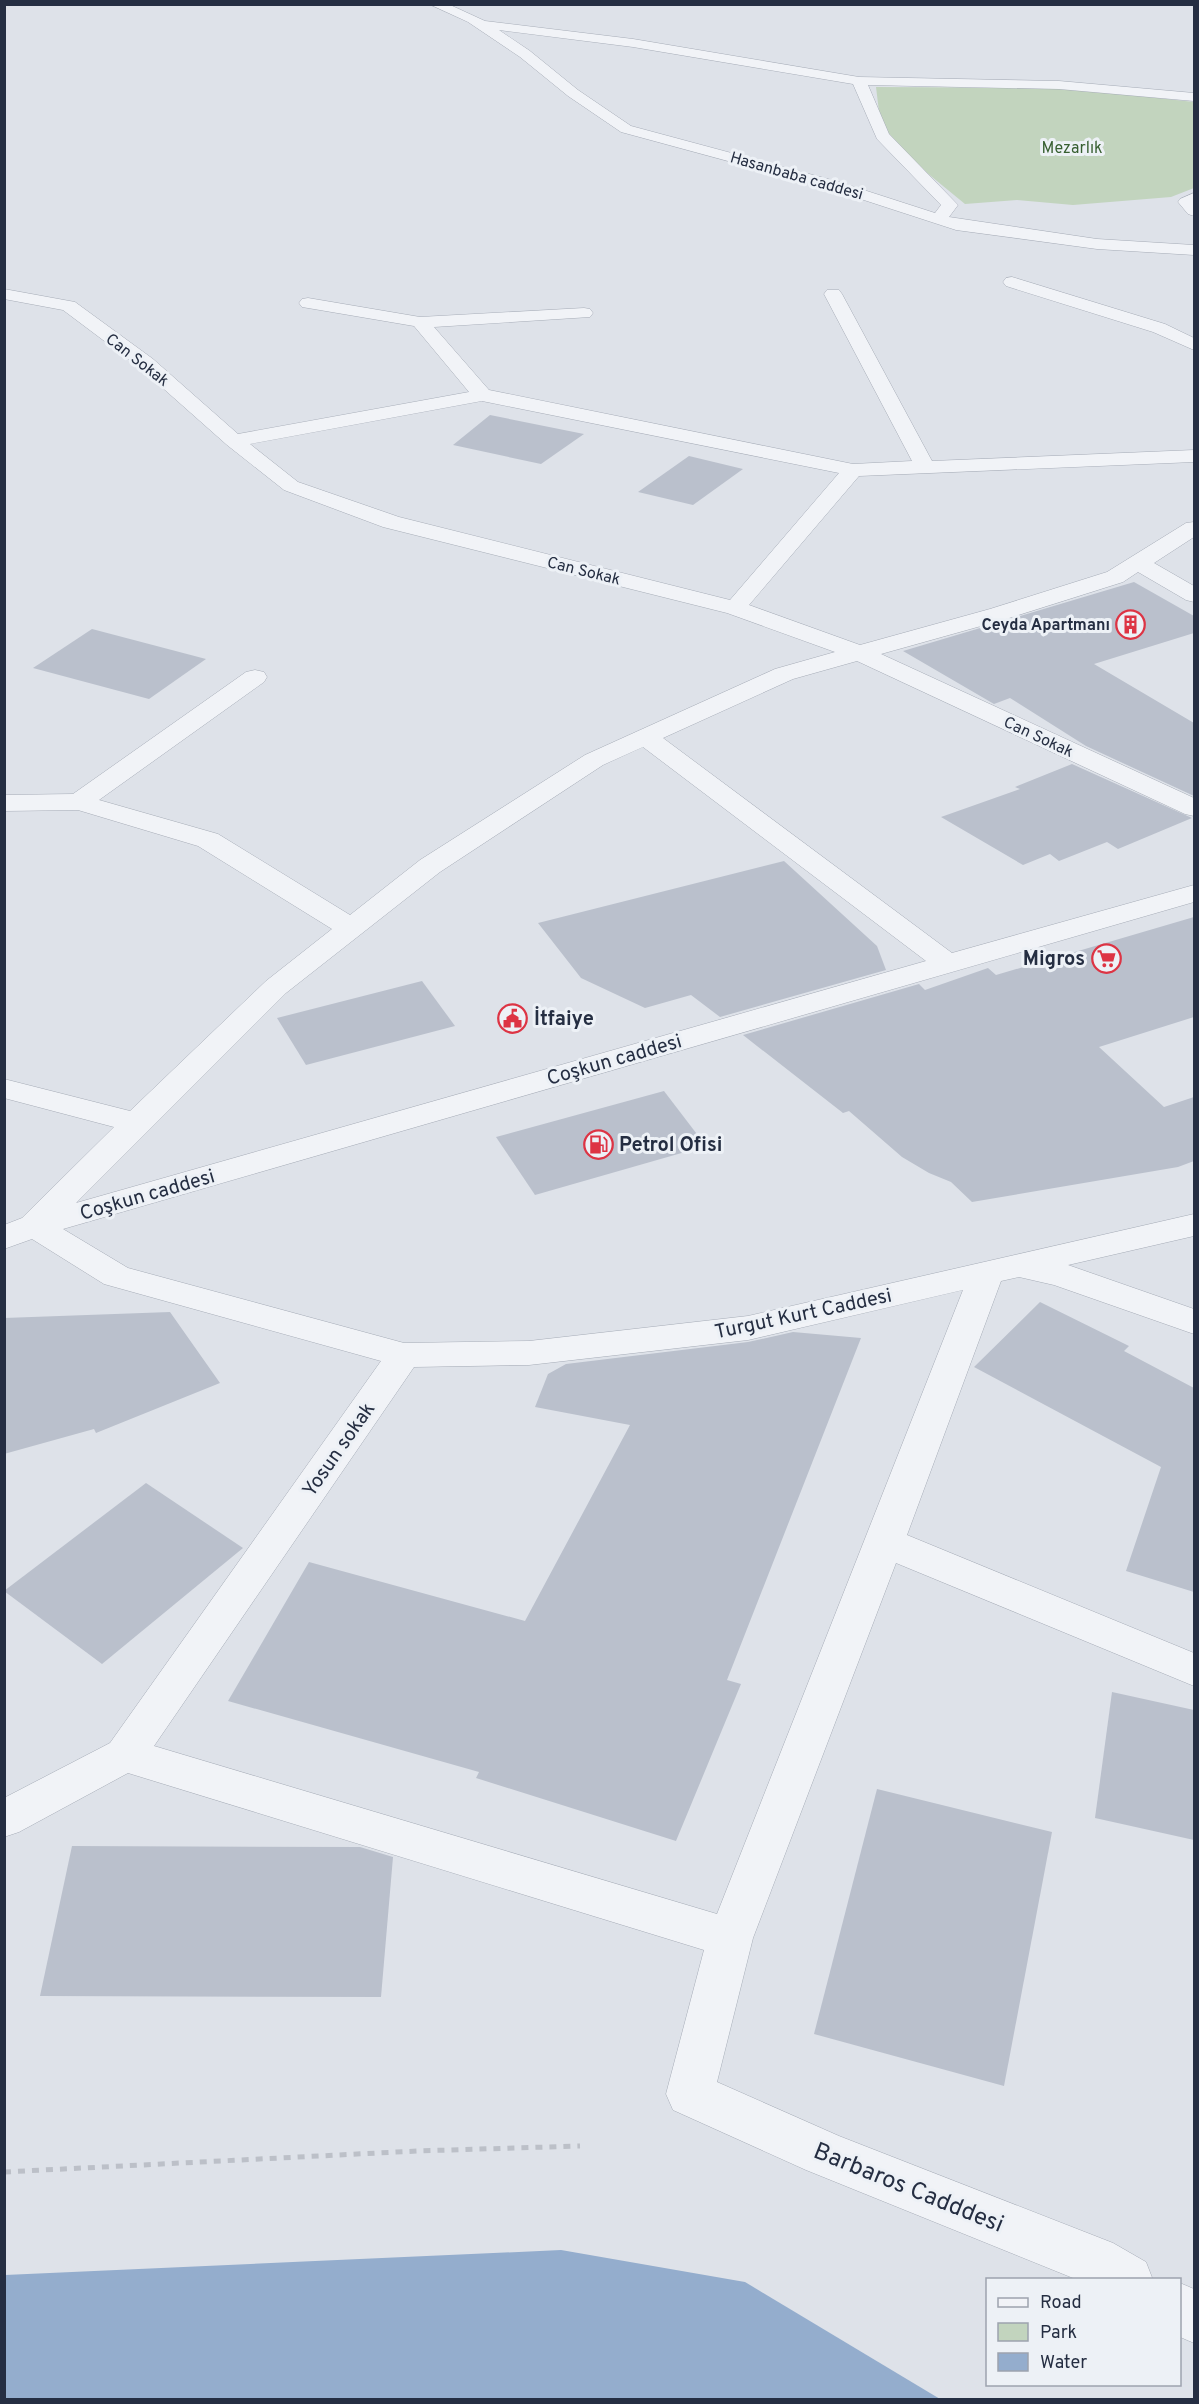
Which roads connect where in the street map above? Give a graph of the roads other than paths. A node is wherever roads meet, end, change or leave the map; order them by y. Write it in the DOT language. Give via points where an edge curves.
graph roads {
  1 [pos="435,4"];
  2 [pos="480,24"];
  3 [pos="859,81"];
  4 [pos="1194,97"];
  5 [pos="1194,198"];
  6 [pos="1194,211"];
  7 [pos="939,219"];
  8 [pos="1194,250"];
  9 [pos="1012,282"];
  10 [pos="4,294"];
  11 [pos="832,294"];
  12 [pos="309,303"];
  13 [pos="584,313"];
  14 [pos="420,322"];
  15 [pos="1194,345"];
  16 [pos="482,395"];
  17 [pos="234,441"];
  18 [pos="1194,456"];
  19 [pos="925,467"];
  20 [pos="853,470"];
  21 [pos="1194,528"];
  22 [pos="1138,563"];
  23 [pos="1194,595"];
  24 [pos="735,608"];
  25 [pos="859,653"];
  26 [pos="255,677"];
  27 [pos="645,737"];
  28 [pos="79,802"];
  29 [pos="4,803"];
  30 [pos="1194,808"];
  31 [pos="1194,893"];
  32 [pos="351,928"];
  33 [pos="947,963"];
  34 [pos="4,1088"];
  35 [pos="136,1123"];
  36 [pos="1194,1225"];
  37 [pos="19,1232"];
  38 [pos="1003,1269"];
  39 [pos="1194,1322"];
  40 [pos="404,1355"];
  41 [pos="885,1542"];
  42 [pos="1194,1670"];
  43 [pos="125,1755"];
  44 [pos="4,1819"];
  45 [pos="730,1938"];
  46 [pos="1125,2278"];
  1 -- 2 [label="street, Hasanbaba caddesi"];
  2 -- 3 [label="street" via="633,43"];
  2 -- 7 [label="street, Hasanbaba caddesi" via="626,129 833,184"];
  3 -- 4 [label="street" via="1059,85"];
  3 -- 7 [label="street" via="882,136 950,206"];
  5 -- 6 [label="street" via="1186,202"];
  7 -- 8 [label="street, Hasanbaba caddesi" via="956,225 1097,244"];
  9 -- 15 [label="street" via="1158,328"];
  10 -- 17 [label="street, Can Sokak" via="69,306 146,363"];
  11 -- 19 [label="street"];
  12 -- 14 [label="street"];
  13 -- 14 [label="street"];
  14 -- 16 [label="street"];
  16 -- 17 [label="street"];
  16 -- 20 [label="street"];
  17 -- 24 [label="street, Can Sokak" via="291,486 391,522"];
  18 -- 19 [label="street"];
  19 -- 20 [label="street"];
  20 -- 24 [label="street"];
  21 -- 22 [label="street"];
  22 -- 23 [label="street"];
  22 -- 25 [label="street" via="1115,577"];
  24 -- 25 [label="street, Can Sokak"];
  25 -- 27 [label="street" via="784,674"];
  25 -- 30 [label="street, Can Sokak"];
  26 -- 28 [label="street"];
  27 -- 32 [label="street" via="594,760 459,847"];
  27 -- 33 [label="street"];
  28 -- 29 [label="street"];
  28 -- 32 [label="street" via="208,840"];
  31 -- 33 [label="street, Coşkun caddesi"];
  32 -- 35 [label="street" via="276,987"];
  33 -- 37 [label="street, Coşkun caddesi"];
  34 -- 35 [label="street"];
  35 -- 37 [label="street"];
  36 -- 38 [label="street, Turgut Kurt Caddesi"];
  37 -- 40 [label="street" via="116,1276"];
  38 -- 39 [label="street" via="1061,1275"];
  38 -- 40 [label="street, Turgut Kurt Caddesi" via="748,1328 529,1353"];
  38 -- 41 [label="street"];
  40 -- 43 [label="street, Yosun sokak"];
  41 -- 42 [label="street"];
  41 -- 45 [label="street"];
  43 -- 44 [label="street, Yosun sokak"];
  43 -- 45 [label="street"];
  45 -- 46 [label="street, Barbaros Cadddesi" via="690,2094 823,2153 1095,2261"];
}
